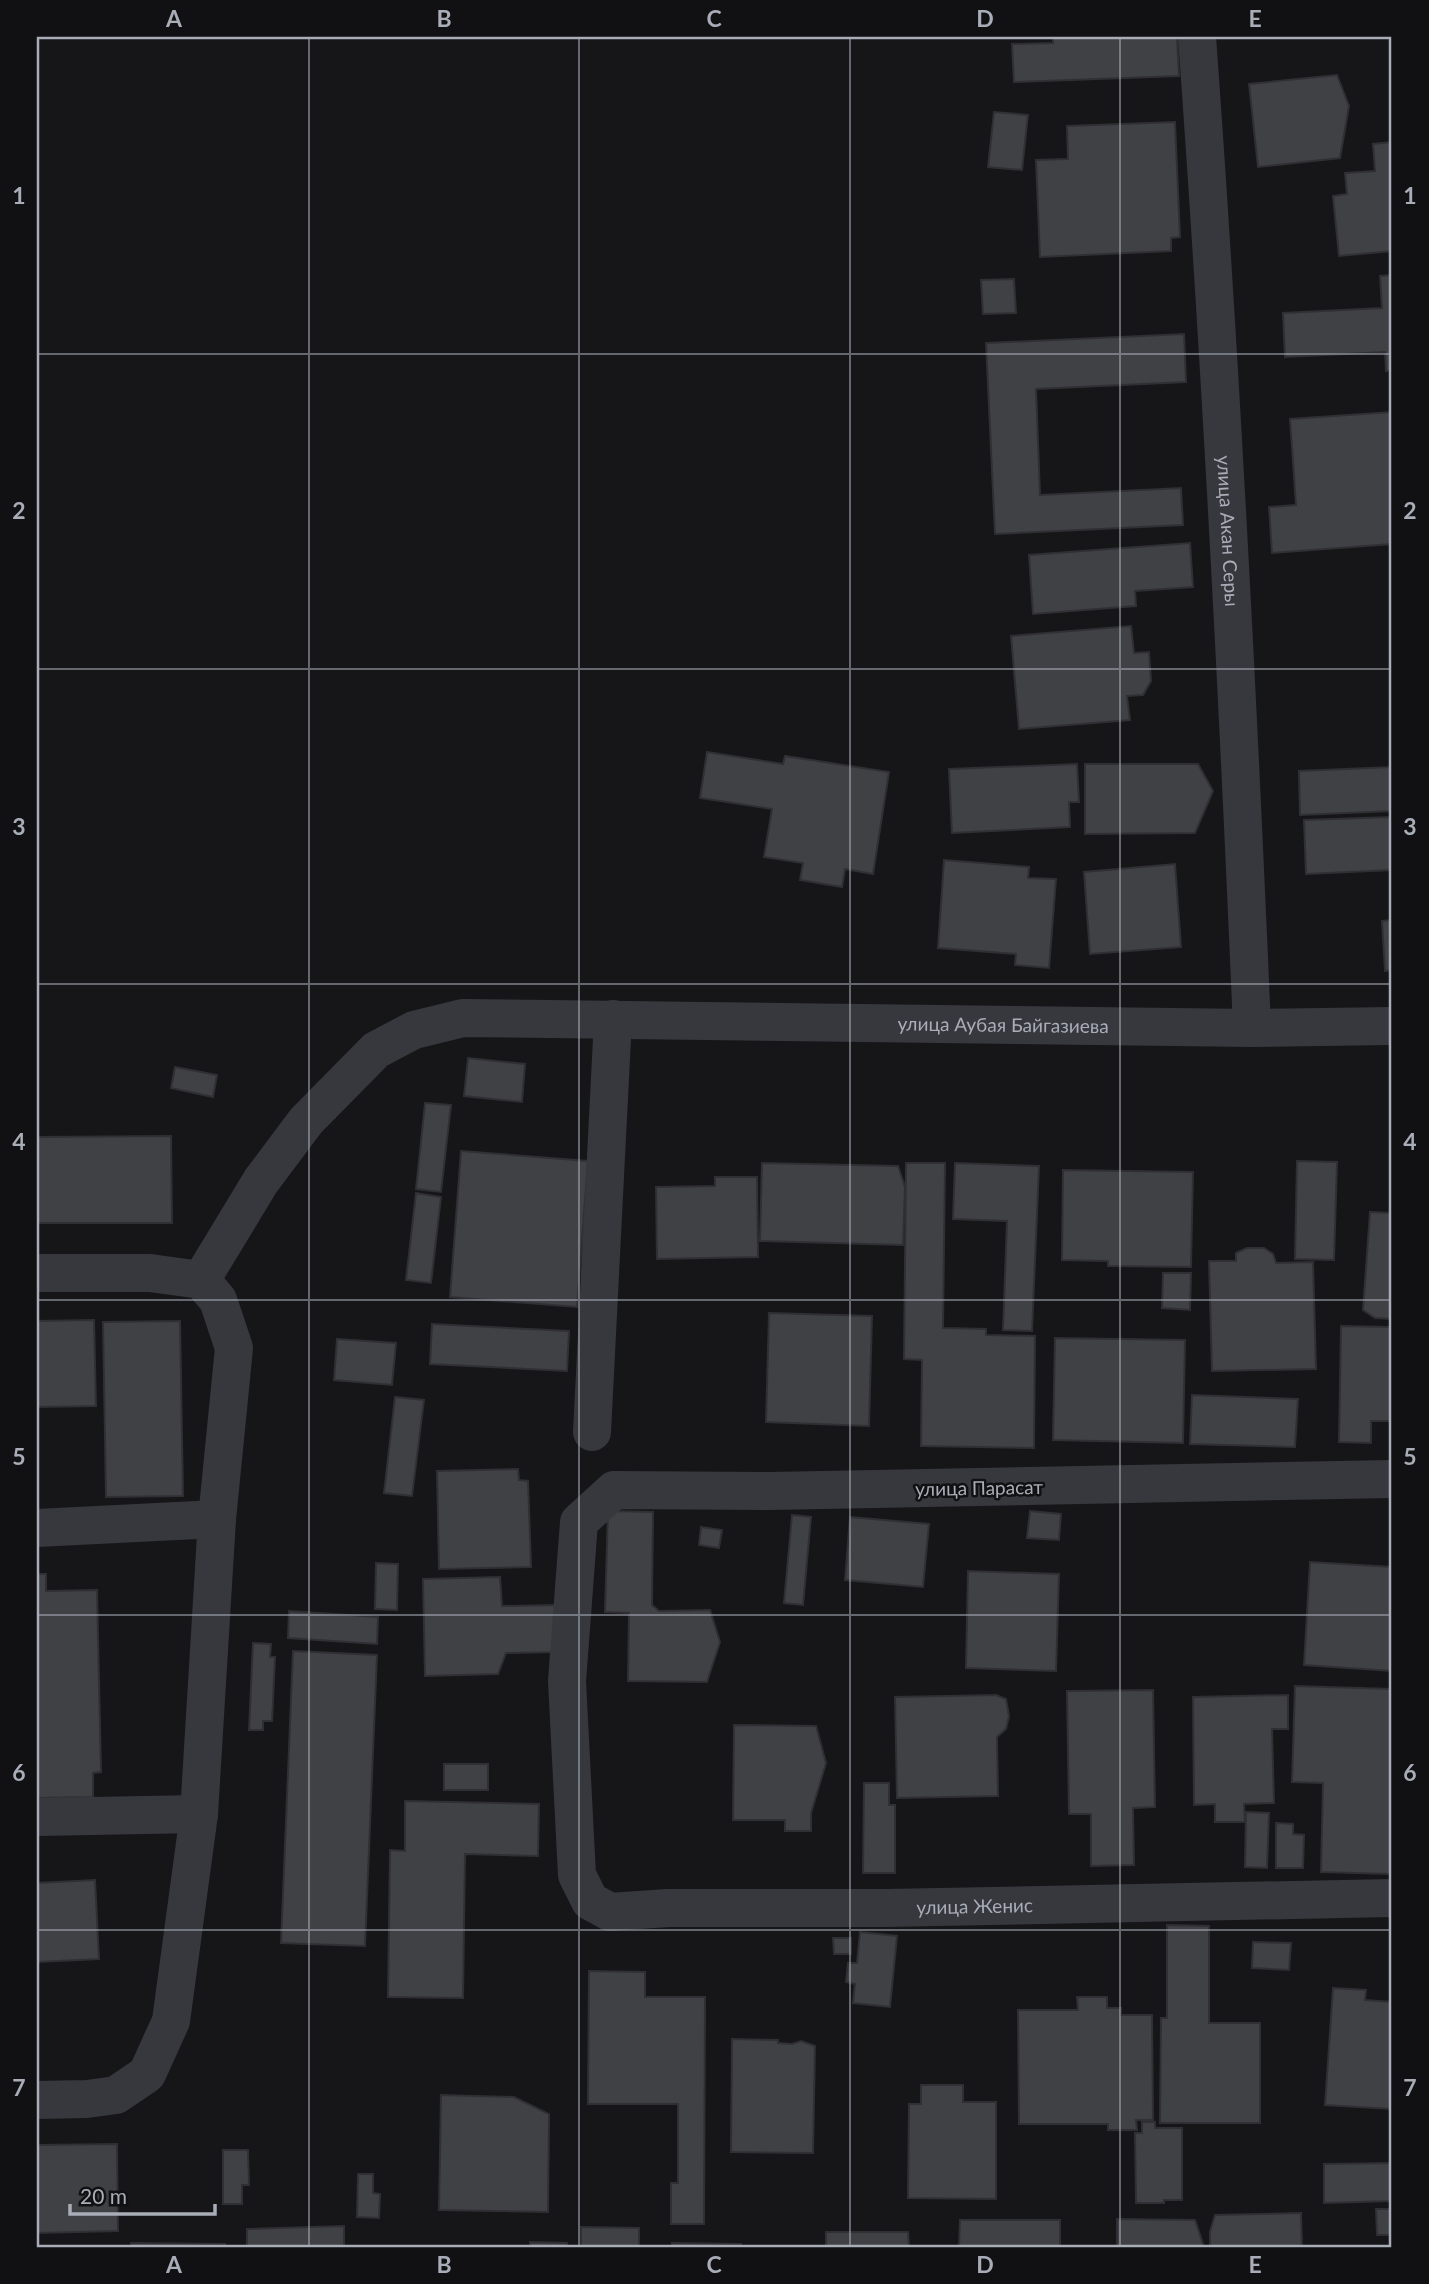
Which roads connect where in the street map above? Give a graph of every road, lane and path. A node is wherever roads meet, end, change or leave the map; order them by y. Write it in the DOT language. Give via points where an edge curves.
graph roads {
  1 [pos="1197,37"];
  2 [pos="613,1019"];
  3 [pos="1392,1026"];
  4 [pos="1252,1028"];
  5 [pos="37,1273"];
  6 [pos="201,1280"];
  7 [pos="592,1432"];
  8 [pos="1392,1479"];
  9 [pos="217,1519"];
  10 [pos="37,1528"];
  11 [pos="199,1814"];
  12 [pos="37,1817"];
  13 [pos="577,1875"];
  14 [pos="1392,1898"];
  15 [pos="37,2100"];
  1 -- 4 [label="street, улица Акан Серы" via="1238,698"];
  2 -- 4 [label="street, улица Аубая Байгазиева"];
  2 -- 6 [label="street, улица Аубая Байгазиева" via="463,1018 414,1030 376,1050 306,1121 261,1181"];
  2 -- 7 [label="street"];
  3 -- 4 [label="street, улица Аубая Байгазиева"];
  5 -- 6 [label="street" via="150,1273"];
  6 -- 9 [label="street" via="218,1300 234,1348"];
  8 -- 13 [label="street, улица Парасат" via="614,1490 579,1522 567,1681"];
  9 -- 10 [label="street"];
  9 -- 11 [label="street"];
  11 -- 12 [label="street"];
  11 -- 15 [label="street" via="171,2021 147,2074 116,2095"];
  13 -- 14 [label="street, улица Женис" via="590,1901 610,1912"];
}
